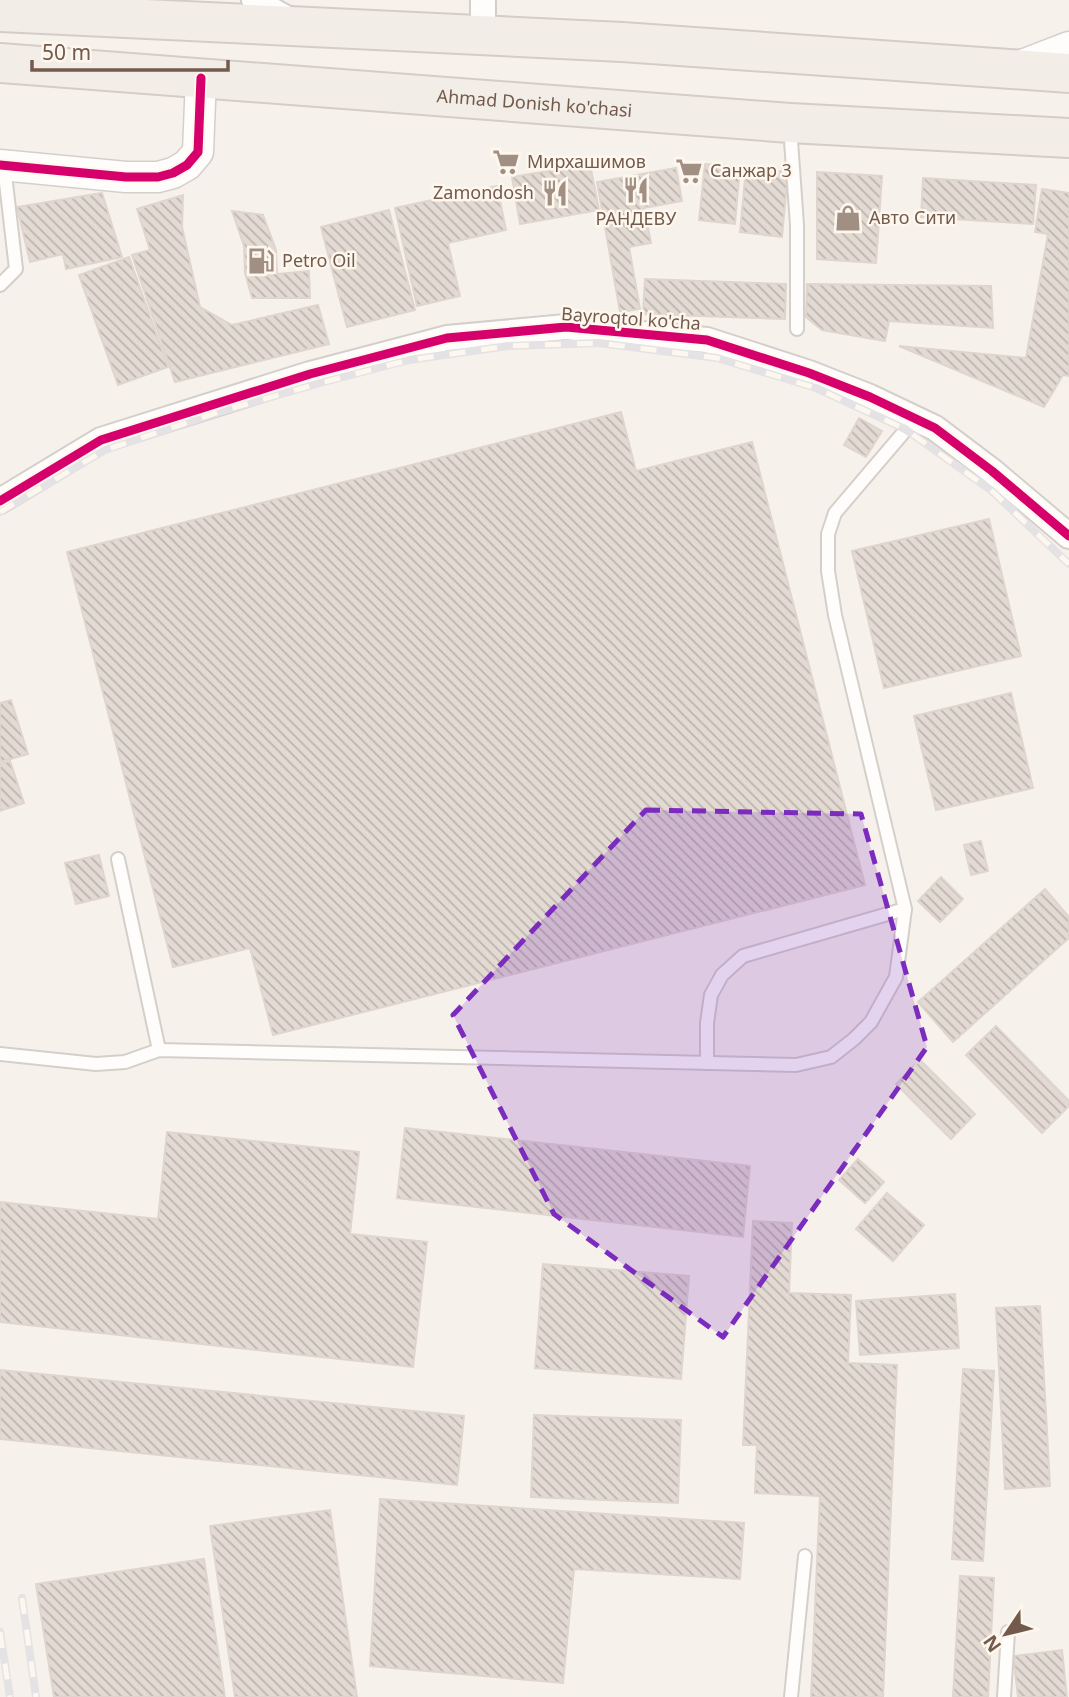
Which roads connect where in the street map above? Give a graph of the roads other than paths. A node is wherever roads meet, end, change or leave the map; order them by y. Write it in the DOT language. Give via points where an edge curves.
graph roads {
  1 [pos="159,0"];
  2 [pos="254,0"];
  3 [pos="0,12"];
  4 [pos="115,17"];
  5 [pos="483,18"];
  6 [pos="299,26"];
  7 [pos="0,63"];
  8 [pos="1065,65"];
  9 [pos="201,78"];
  10 [pos="790,123"];
  11 [pos="1069,138"];
  12 [pos="2,165"];
  13 [pos="1069,165"];
  14 [pos="0,285"];
  15 [pos="797,329"];
  16 [pos="915,419"];
  17 [pos="0,500"];
  18 [pos="1069,536"];
  19 [pos="118,859"];
  20 [pos="905,909"];
  21 [pos="159,1050"];
  22 [pos="0,1054"];
  23 [pos="707,1063"];
  24 [pos="804,1556"];
  25 [pos="1008,1632"];
  26 [pos="791,1697"];
  27 [pos="1004,1697"];
  1 -- 4 [label="street"];
  2 -- 6 [label="street"];
  3 -- 4 [label="main road"];
  4 -- 6 [label="main road"];
  5 -- 6 [label="main road"];
  5 -- 8 [label="main road" via="622,42 1014,68"];
  7 -- 9 [label="main road, Ahmad Donish ko'chasi"];
  9 -- 10 [label="main road, Ahmad Donish ko'chasi"];
  9 -- 12 [label="street" via="198,152 173,173 126,177"];
  10 -- 11 [label="main road, Ahmad Donish ko'chasi"];
  10 -- 13 [label="main road"];
  10 -- 15 [label="lane" via="797,225"];
  12 -- 14 [label="lane" via="16,270"];
  16 -- 17 [label="street, Bayroqtol ko'cha" via="809,373 707,340 566,327 447,338 310,374 101,440"];
  16 -- 18 [label="street, Bayroqtol ko'cha" via="935,428 992,471"];
  16 -- 20 [label="lane" via="835,513 828,534 835,615"];
  19 -- 21 [label="lane"];
  20 -- 23 [label="lane" via="743,956 722,975 711,996"];
  20 -- 23 [label="lane" via="896,977 871,1022 831,1057 796,1065"];
  21 -- 22 [label="lane" via="125,1062 96,1064"];
  21 -- 23 [label="lane"];
  24 -- 26 [label="lane"];
  25 -- 27 [label="lane"];
}
